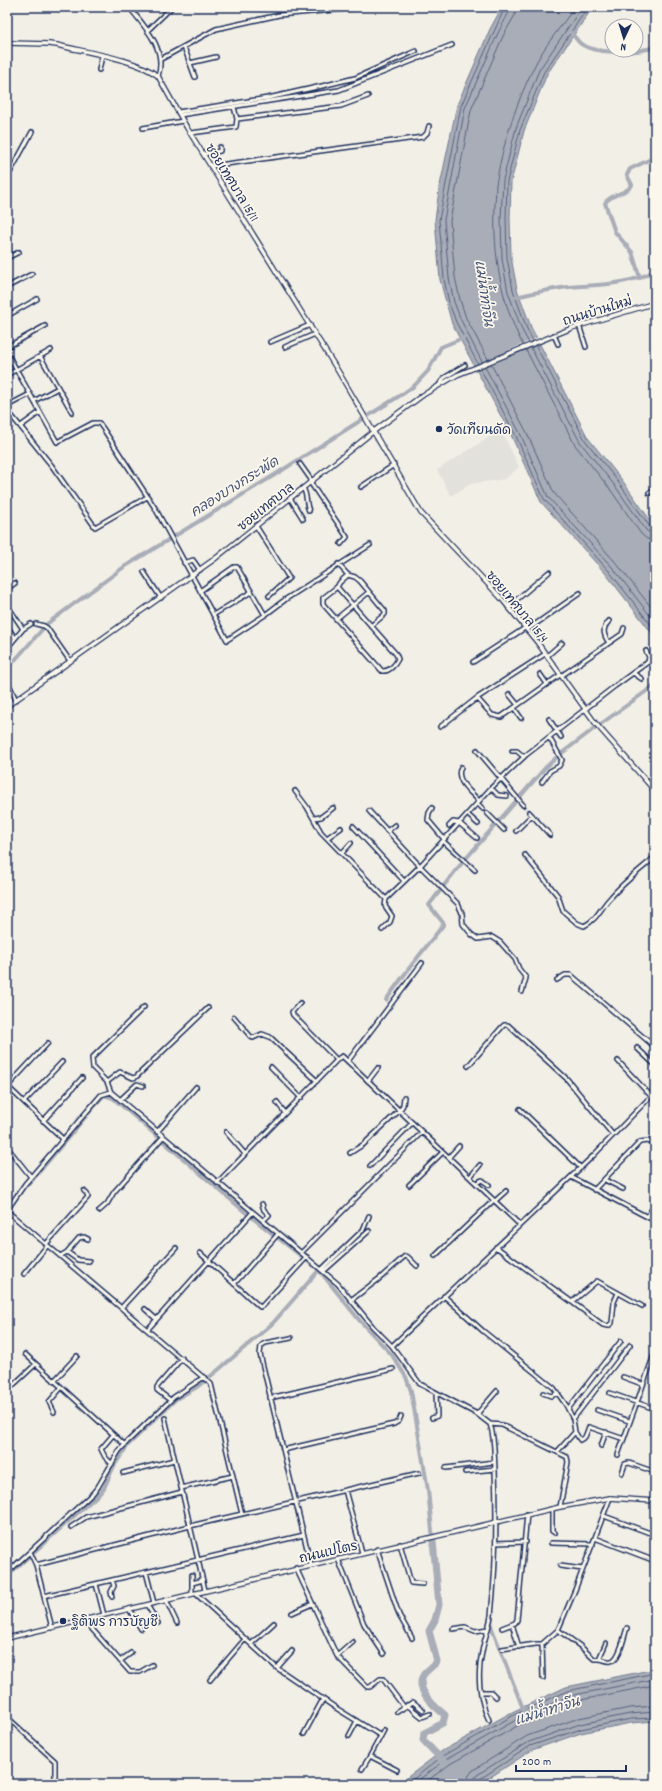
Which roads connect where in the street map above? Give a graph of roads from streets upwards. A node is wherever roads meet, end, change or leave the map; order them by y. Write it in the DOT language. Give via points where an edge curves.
graph roads {
  1 [pos="129,7"];
  2 [pos="172,7"];
  3 [pos="367,7"];
  4 [pos="644,7"];
  5 [pos="625,8"];
  6 [pos="147,31"];
  7 [pos="7,43"];
  8 [pos="452,45"];
  9 [pos="184,47"];
  10 [pos="416,51"];
  11 [pos="102,56"];
  12 [pos="216,57"];
  13 [pos="161,59"];
  14 [pos="190,63"];
  15 [pos="99,70"];
  16 [pos="158,76"];
  17 [pos="195,77"];
  18 [pos="368,96"];
  19 [pos="234,107"];
  20 [pos="179,114"];
  21 [pos="237,119"];
  22 [pos="184,121"];
  23 [pos="429,126"];
  24 [pos="143,128"];
  25 [pos="32,132"];
  26 [pos="191,133"];
  27 [pos="220,147"];
  28 [pos="204,154"];
  29 [pos="211,166"];
  30 [pos="7,178"];
  31 [pos="7,248"];
  32 [pos="19,252"];
  33 [pos="11,256"];
  34 [pos="7,258"];
  35 [pos="32,274"];
  36 [pos="7,288"];
  37 [pos="37,299"];
  38 [pos="655,303"];
  39 [pos="7,316"];
  40 [pos="310,325"];
  41 [pos="579,325"];
  42 [pos="45,326"];
  43 [pos="315,334"];
  44 [pos="554,335"];
  45 [pos="545,338"];
  46 [pos="270,342"];
  47 [pos="558,344"];
  48 [pos="7,347"];
  49 [pos="285,347"];
  50 [pos="586,347"];
  51 [pos="51,350"];
  52 [pos="7,353"];
  53 [pos="40,356"];
  54 [pos="465,365"];
  55 [pos="16,369"];
  56 [pos="7,375"];
  57 [pos="440,385"];
  58 [pos="58,388"];
  59 [pos="30,394"];
  60 [pos="34,401"];
  61 [pos="7,406"];
  62 [pos="7,410"];
  63 [pos="40,412"];
  64 [pos="72,412"];
  65 [pos="21,426"];
  66 [pos="374,430"];
  67 [pos="300,464"];
  68 [pos="394,465"];
  69 [pos="311,481"];
  70 [pos="361,487"];
  71 [pos="303,488"];
  72 [pos="655,490"];
  73 [pos="649,493"];
  74 [pos="147,497"];
  75 [pos="290,498"];
  76 [pos="309,510"];
  77 [pos="303,519"];
  78 [pos="256,526"];
  79 [pos="341,544"];
  80 [pos="370,544"];
  81 [pos="184,562"];
  82 [pos="338,564"];
  83 [pos="200,570"];
  84 [pos="144,572"];
  85 [pos="549,572"];
  86 [pos="192,576"];
  87 [pos="348,576"];
  88 [pos="15,583"];
  89 [pos="337,587"];
  90 [pos="7,589"];
  91 [pos="200,591"];
  92 [pos="251,592"];
  93 [pos="369,592"];
  94 [pos="580,593"];
  95 [pos="268,596"];
  96 [pos="161,598"];
  97 [pos="7,605"];
  98 [pos="352,605"];
  99 [pos="508,607"];
  100 [pos="213,615"];
  101 [pos="265,615"];
  102 [pos="336,619"];
  103 [pos="609,620"];
  104 [pos="31,624"];
  105 [pos="36,624"];
  106 [pos="371,626"];
  107 [pos="7,627"];
  108 [pos="624,628"];
  109 [pos="23,629"];
  110 [pos="526,629"];
  111 [pos="15,638"];
  112 [pos="562,643"];
  113 [pos="608,643"];
  114 [pos="7,648"];
  115 [pos="646,651"];
  116 [pos="546,655"];
  117 [pos="70,661"];
  118 [pos="473,662"];
  119 [pos="648,662"];
  120 [pos="655,662"];
  121 [pos="633,673"];
  122 [pos="540,674"];
  123 [pos="561,676"];
  124 [pos="642,679"];
  125 [pos="8,682"];
  126 [pos="547,684"];
  127 [pos="509,694"];
  128 [pos="477,698"];
  129 [pos="16,700"];
  130 [pos="518,705"];
  131 [pos="7,706"];
  132 [pos="514,708"];
  133 [pos="585,709"];
  134 [pos="521,718"];
  135 [pos="549,719"];
  136 [pos="440,727"];
  137 [pos="557,730"];
  138 [pos="548,737"];
  139 [pos="561,737"];
  140 [pos="477,750"];
  141 [pos="512,751"];
  142 [pos="524,757"];
  143 [pos="461,767"];
  144 [pos="500,778"];
  145 [pos="542,782"];
  146 [pos="655,783"];
  147 [pos="651,786"];
  148 [pos="491,788"];
  149 [pos="295,791"];
  150 [pos="655,791"];
  151 [pos="507,796"];
  152 [pos="478,802"];
  153 [pos="522,804"];
  154 [pos="333,808"];
  155 [pos="432,808"];
  156 [pos="483,809"];
  157 [pos="369,811"];
  158 [pos="487,813"];
  159 [pos="467,814"];
  160 [pos="314,818"];
  161 [pos="459,823"];
  162 [pos="395,824"];
  163 [pos="478,824"];
  164 [pos="353,826"];
  165 [pos="449,826"];
  166 [pos="341,828"];
  167 [pos="504,830"];
  168 [pos="387,831"];
  169 [pos="516,831"];
  170 [pos="550,835"];
  171 [pos="327,838"];
  172 [pos="477,838"];
  173 [pos="443,840"];
  174 [pos="351,843"];
  175 [pos="342,853"];
  176 [pos="525,855"];
  177 [pos="655,857"];
  178 [pos="420,866"];
  179 [pos="475,870"];
  180 [pos="404,881"];
  181 [pos="386,899"];
  182 [pos="382,930"];
  183 [pos="422,963"];
  184 [pos="557,980"];
  185 [pos="522,992"];
  186 [pos="300,1004"];
  187 [pos="144,1007"];
  188 [pos="208,1008"];
  189 [pos="234,1017"];
  190 [pos="48,1043"];
  191 [pos="655,1047"];
  192 [pos="637,1048"];
  193 [pos="337,1060"];
  194 [pos="348,1061"];
  195 [pos="618,1061"];
  196 [pos="62,1062"];
  197 [pos="655,1065"];
  198 [pos="468,1066"];
  199 [pos="271,1067"];
  200 [pos="378,1068"];
  201 [pos="82,1078"];
  202 [pos="317,1081"];
  203 [pos="368,1081"];
  204 [pos="106,1082"];
  205 [pos="143,1086"];
  206 [pos="7,1087"];
  207 [pos="196,1087"];
  208 [pos="110,1092"];
  209 [pos="655,1092"];
  210 [pos="651,1096"];
  211 [pos="404,1097"];
  212 [pos="301,1098"];
  213 [pos="120,1100"];
  214 [pos="24,1102"];
  215 [pos="277,1102"];
  216 [pos="520,1109"];
  217 [pos="400,1110"];
  218 [pos="285,1113"];
  219 [pos="43,1121"];
  220 [pos="412,1123"];
  221 [pos="156,1132"];
  222 [pos="226,1132"];
  223 [pos="422,1132"];
  224 [pos="613,1135"];
  225 [pos="63,1139"];
  226 [pos="161,1139"];
  227 [pos="655,1145"];
  228 [pos="459,1146"];
  229 [pos="7,1147"];
  230 [pos="443,1152"];
  231 [pos="350,1153"];
  232 [pos="245,1154"];
  233 [pos="449,1157"];
  234 [pos="480,1165"];
  235 [pos="370,1166"];
  236 [pos="581,1168"];
  237 [pos="571,1176"];
  238 [pos="32,1177"];
  239 [pos="470,1177"];
  240 [pos="605,1180"];
  241 [pos="217,1183"];
  242 [pos="476,1183"];
  243 [pos="409,1185"];
  244 [pos="489,1185"];
  245 [pos="623,1189"];
  246 [pos="594,1190"];
  247 [pos="84,1191"];
  248 [pos="506,1191"];
  249 [pos="495,1200"];
  250 [pos="262,1204"];
  251 [pos="655,1204"];
  252 [pos="7,1210"];
  253 [pos="99,1211"];
  254 [pos="252,1213"];
  255 [pos="369,1216"];
  256 [pos="647,1217"];
  257 [pos="263,1221"];
  258 [pos="655,1221"];
  259 [pos="520,1225"];
  260 [pos="369,1231"];
  261 [pos="277,1235"];
  262 [pos="88,1239"];
  263 [pos="46,1245"];
  264 [pos="176,1248"];
  265 [pos="496,1248"];
  266 [pos="67,1252"];
  267 [pos="200,1253"];
  268 [pos="301,1253"];
  269 [pos="60,1256"];
  270 [pos="436,1256"];
  271 [pos="306,1258"];
  272 [pos="89,1261"];
  273 [pos="209,1262"];
  274 [pos="417,1266"];
  275 [pos="323,1270"];
  276 [pos="24,1274"];
  277 [pos="234,1284"];
  278 [pos="618,1293"];
  279 [pos="444,1296"];
  280 [pos="351,1300"];
  281 [pos="572,1302"];
  282 [pos="642,1306"];
  283 [pos="121,1308"];
  284 [pos="145,1309"];
  285 [pos="156,1319"];
  286 [pos="148,1329"];
  287 [pos="291,1338"];
  288 [pos="621,1341"];
  289 [pos="630,1345"];
  290 [pos="392,1346"];
  291 [pos="655,1352"];
  292 [pos="25,1354"];
  293 [pos="77,1356"];
  294 [pos="182,1358"];
  295 [pos="36,1364"];
  296 [pos="393,1369"];
  297 [pos="622,1377"];
  298 [pos="205,1378"];
  299 [pos="54,1381"];
  300 [pos="642,1384"];
  301 [pos="10,1388"];
  302 [pos="61,1388"];
  303 [pos="497,1391"];
  304 [pos="543,1393"];
  305 [pos="558,1393"];
  306 [pos="610,1393"];
  307 [pos="436,1394"];
  308 [pos="270,1398"];
  309 [pos="170,1400"];
  310 [pos="636,1402"];
  311 [pos="568,1409"];
  312 [pos="655,1409"];
  313 [pos="597,1410"];
  314 [pos="54,1412"];
  315 [pos="477,1414"];
  316 [pos="401,1416"];
  317 [pos="165,1418"];
  318 [pos="432,1418"];
  319 [pos="573,1419"];
  320 [pos="630,1421"];
  321 [pos="490,1424"];
  322 [pos="575,1432"];
  323 [pos="606,1432"];
  324 [pos="113,1435"];
  325 [pos="624,1439"];
  326 [pos="125,1445"];
  327 [pos="601,1446"];
  328 [pos="284,1450"];
  329 [pos="557,1452"];
  330 [pos="618,1455"];
  331 [pos="174,1460"];
  332 [pos="494,1462"];
  333 [pos="112,1464"];
  334 [pos="446,1468"];
  335 [pos="495,1469"];
  336 [pos="465,1472"];
  337 [pos="655,1472"];
  338 [pos="123,1473"];
  339 [pos="419,1473"];
  340 [pos="622,1473"];
  341 [pos="233,1476"];
  342 [pos="181,1488"];
  343 [pos="345,1490"];
  344 [pos="182,1492"];
  345 [pos="610,1498"];
  346 [pos="296,1501"];
  347 [pos="655,1501"];
  348 [pos="560,1507"];
  349 [pos="552,1509"];
  350 [pos="242,1514"];
  351 [pos="527,1514"];
  352 [pos="604,1516"];
  353 [pos="497,1521"];
  354 [pos="190,1526"];
  355 [pos="71,1527"];
  356 [pos="555,1533"];
  357 [pos="650,1533"];
  358 [pos="304,1535"];
  359 [pos="595,1538"];
  360 [pos="526,1542"];
  361 [pos="496,1543"];
  362 [pos="551,1543"];
  363 [pos="400,1544"];
  364 [pos="593,1544"];
  365 [pos="377,1550"];
  366 [pos="30,1553"];
  367 [pos="362,1553"];
  368 [pos="338,1558"];
  369 [pos="198,1559"];
  370 [pos="654,1561"];
  371 [pos="36,1565"];
  372 [pos="311,1565"];
  373 [pos="560,1566"];
  374 [pos="296,1568"];
  375 [pos="583,1569"];
  376 [pos="146,1572"];
  377 [pos="7,1573"];
  378 [pos="192,1575"];
  379 [pos="112,1580"];
  380 [pos="203,1580"];
  381 [pos="192,1583"];
  382 [pos="96,1584"];
  383 [pos="423,1584"];
  384 [pos="205,1590"];
  385 [pos="194,1593"];
  386 [pos="44,1596"];
  387 [pos="112,1597"];
  388 [pos="166,1600"];
  389 [pos="154,1603"];
  390 [pos="147,1604"];
  391 [pos="312,1604"];
  392 [pos="129,1609"];
  393 [pos="292,1613"];
  394 [pos="104,1615"];
  395 [pos="84,1620"];
  396 [pos="158,1623"];
  397 [pos="177,1623"];
  398 [pos="274,1623"];
  399 [pos="512,1624"];
  400 [pos="52,1628"];
  401 [pos="502,1628"];
  402 [pos="627,1628"];
  403 [pos="141,1629"];
  404 [pos="453,1629"];
  405 [pos="488,1629"];
  406 [pos="558,1630"];
  407 [pos="7,1638"];
  408 [pos="412,1638"];
  409 [pos="245,1639"];
  410 [pos="353,1642"];
  411 [pos="606,1643"];
  412 [pos="251,1644"];
  413 [pos="542,1644"];
  414 [pos="519,1646"];
  415 [pos="502,1649"];
  416 [pos="292,1651"];
  417 [pos="131,1653"];
  418 [pos="384,1654"];
  419 [pos="337,1656"];
  420 [pos="599,1658"];
  421 [pos="120,1661"];
  422 [pos="152,1665"];
  423 [pos="277,1668"];
  424 [pos="544,1678"];
  425 [pos="210,1680"];
  426 [pos="481,1692"];
  427 [pos="496,1697"];
  428 [pos="323,1699"];
  429 [pos="405,1706"];
  430 [pos="422,1710"];
  431 [pos="397,1712"];
  432 [pos="430,1714"];
  433 [pos="7,1717"];
  434 [pos="489,1720"];
  435 [pos="357,1721"];
  436 [pos="384,1730"];
  437 [pos="304,1734"];
  438 [pos="350,1736"];
  439 [pos="381,1736"];
  440 [pos="370,1756"];
  441 [pos="362,1769"];
  442 [pos="397,1770"];
  443 [pos="55,1784"];
  1 -- 6 [label="street"];
  2 -- 6 [label="street"];
  3 -- 9 [label="street" via="279,14 216,29"];
  4 -- 5 [label="street"];
  6 -- 13 [label="street" via="156,43"];
  7 -- 11 [label="street" via="49,44"];
  8 -- 19 [label="street" via="344,88"];
  9 -- 13 [label="street"];
  9 -- 14 [label="street"];
  10 -- 20 [label="street" via="355,78 268,98"];
  11 -- 15 [label="street"];
  11 -- 16 [label="street" via="145,68"];
  12 -- 14 [label="street"];
  13 -- 16 [label="street"];
  14 -- 17 [label="street"];
  16 -- 20 [label="street, ซอยเทศบาล 15/11"];
  18 -- 21 [label="street" via="341,106"];
  19 -- 20 [label="street"];
  19 -- 21 [label="street"];
  20 -- 22 [label="street, ซอยเทศบาล 15/11"];
  21 -- 26 [label="street" via="237,126 234,128"];
  22 -- 24 [label="street"];
  22 -- 26 [label="street, ซอยเทศบาล 15/11"];
  23 -- 29 [label="street" via="423,137"];
  25 -- 30 [label="street"];
  26 -- 28 [label="street, ซอยเทศบาล 15/11"];
  27 -- 28 [label="street" via="218,152"];
  28 -- 29 [label="street, ซอยเทศบาล 15/11"];
  29 -- 40 [label="street, ซอยเทศบาล 15/11"];
  31 -- 33 [label="street"];
  32 -- 33 [label="street"];
  33 -- 34 [label="street"];
  35 -- 36 [label="street"];
  37 -- 39 [label="street"];
  38 -- 41 [label="street, ถนนบ้านใหม่"];
  40 -- 43 [label="street, ซอยเทศบาล 15/11"];
  40 -- 46 [label="street"];
  41 -- 44 [label="street, ถนนบ้านใหม่"];
  41 -- 50 [label="street"];
  42 -- 48 [label="street"];
  43 -- 49 [label="street"];
  43 -- 66 [label="street, ซอยเทศบาล 15/11"];
  44 -- 45 [label="street, ถนนบ้านใหม่"];
  44 -- 47 [label="street"];
  45 -- 57 [label="street, ซอยเทศบาล" via="457,375"];
  51 -- 53 [label="street"];
  52 -- 55 [label="street"];
  53 -- 55 [label="street"];
  53 -- 58 [label="street"];
  54 -- 57 [label="street" via="444,378"];
  55 -- 56 [label="street"];
  55 -- 59 [label="street"];
  57 -- 66 [label="street, ซอยเทศบาล"];
  58 -- 60 [label="street"];
  58 -- 64 [label="street"];
  59 -- 60 [label="street"];
  59 -- 61 [label="street"];
  60 -- 63 [label="street"];
  62 -- 65 [label="street"];
  63 -- 65 [label="street"];
  63 -- 74 [label="street" via="57,442 86,425 99,423"];
  65 -- 74 [label="street" via="95,527"];
  66 -- 68 [label="street, ซอยเทศบาล 15/4"];
  66 -- 69 [label="street, ซอยเทศบาล"];
  67 -- 69 [label="street"];
  68 -- 70 [label="street"];
  68 -- 99 [label="street, ซอยเทศบาล 15/4" via="426,519"];
  69 -- 71 [label="street, ซอยเทศบาล"];
  69 -- 79 [label="street" via="347,537"];
  71 -- 75 [label="street, ซอยเทศบาล"];
  71 -- 76 [label="street" via="307,494 306,503"];
  72 -- 73 [label="street"];
  74 -- 81 [label="street"];
  75 -- 77 [label="street"];
  75 -- 78 [label="street, ซอยเทศบาล"];
  78 -- 83 [label="street, ซอยเทศบาล"];
  78 -- 95 [label="street" via="289,578"];
  80 -- 82 [label="street"];
  81 -- 83 [label="street" via="192,560"];
  81 -- 86 [label="street"];
  82 -- 87 [label="street"];
  82 -- 101 [label="street"];
  83 -- 86 [label="street, ซอยเทศบาล"];
  84 -- 96 [label="street"];
  85 -- 99 [label="street"];
  86 -- 91 [label="street"];
  86 -- 96 [label="street, ซอยเทศบาล"];
  87 -- 89 [label="street"];
  87 -- 93 [label="street" via="355,577"];
  88 -- 90 [label="street"];
  89 -- 98 [label="street"];
  89 -- 102 [label="street" via="323,598 322,602"];
  91 -- 92 [label="street" via="235,567"];
  91 -- 100 [label="street"];
  92 -- 100 [label="street"];
  92 -- 101 [label="street"];
  93 -- 98 [label="street"];
  93 -- 106 [label="street" via="386,612"];
  94 -- 110 [label="street"];
  96 -- 117 [label="street, ซอยเทศบาล"];
  97 -- 109 [label="street"];
  98 -- 102 [label="street"];
  98 -- 106 [label="street"];
  99 -- 110 [label="street, ซอยเทศบาล 15/4"];
  100 -- 101 [label="street" via="228,640"];
  102 -- 106 [label="street" via="382,671 388,670 398,659"];
  103 -- 113 [label="street" via="603,633"];
  104 -- 109 [label="street"];
  105 -- 117 [label="street" via="45,627"];
  107 -- 111 [label="street"];
  108 -- 113 [label="street" via="622,634"];
  109 -- 111 [label="street"];
  110 -- 116 [label="street, ซอยเทศบาล 15/4"];
  110 -- 118 [label="street"];
  111 -- 114 [label="street"];
  112 -- 116 [label="street"];
  113 -- 123 [label="street"];
  115 -- 119 [label="street"];
  116 -- 123 [label="street, ซอยเทศบาล 15/4"];
  116 -- 128 [label="street"];
  117 -- 129 [label="street, ซอยเทศบาล"];
  119 -- 120 [label="street"];
  119 -- 121 [label="street"];
  121 -- 124 [label="street"];
  121 -- 133 [label="street"];
  122 -- 126 [label="street"];
  123 -- 126 [label="street"];
  123 -- 133 [label="street, ซอยเทศบาล 15/4"];
  125 -- 129 [label="street"];
  126 -- 130 [label="street"];
  127 -- 130 [label="street"];
  128 -- 132 [label="street" via="489,713 496,717 501,717"];
  128 -- 136 [label="street"];
  129 -- 131 [label="street, ซอยเทศบาล"];
  130 -- 132 [label="street"];
  132 -- 134 [label="street"];
  133 -- 137 [label="street"];
  133 -- 147 [label="street, ซอยเทศบาล 15/4"];
  135 -- 137 [label="street"];
  137 -- 138 [label="street"];
  137 -- 139 [label="street"];
  138 -- 142 [label="street"];
  138 -- 145 [label="street" via="561,756 559,766 548,773"];
  140 -- 144 [label="street"];
  141 -- 142 [label="street" via="517,751"];
  142 -- 144 [label="street"];
  143 -- 152 [label="street" via="459,774 462,783"];
  144 -- 148 [label="street"];
  144 -- 153 [label="street"];
  146 -- 147 [label="street"];
  147 -- 150 [label="street, ซอยเทศบาล 15/4"];
  148 -- 151 [label="street" via="498,795"];
  148 -- 152 [label="street"];
  149 -- 160 [label="street"];
  152 -- 156 [label="street"];
  152 -- 159 [label="street"];
  154 -- 160 [label="street" via="321,817"];
  155 -- 173 [label="street" via="428,820"];
  157 -- 168 [label="street"];
  158 -- 167 [label="street"];
  159 -- 161 [label="street"];
  159 -- 163 [label="street"];
  160 -- 171 [label="street" via="318,828"];
  161 -- 165 [label="street" via="453,822"];
  161 -- 172 [label="street"];
  161 -- 173 [label="street"];
  162 -- 168 [label="street"];
  164 -- 180 [label="street"];
  166 -- 171 [label="street"];
  168 -- 178 [label="street"];
  169 -- 170 [label="street" via="530,814"];
  171 -- 175 [label="street"];
  173 -- 178 [label="street"];
  173 -- 179 [label="street"];
  174 -- 175 [label="street"];
  175 -- 181 [label="street"];
  176 -- 177 [label="street" via="558,896 563,910 584,926 592,921 617,890"];
  178 -- 180 [label="street"];
  178 -- 185 [label="street" via="458,904 463,924 471,934 478,939 496,939 515,958 526,978"];
  180 -- 181 [label="street"];
  181 -- 182 [label="street" via="385,906 392,916"];
  183 -- 194 [label="street"];
  184 -- 191 [label="street" via="565,974 571,975"];
  186 -- 193 [label="street" via="292,1012 293,1015"];
  187 -- 204 [label="street" via="92,1058 93,1068"];
  188 -- 204 [label="street" via="136,1077 120,1072"];
  189 -- 202 [label="street" via="251,1037 262,1034 270,1037"];
  190 -- 206 [label="street"];
  192 -- 197 [label="street"];
  193 -- 194 [label="street" via="343,1057"];
  193 -- 202 [label="street"];
  194 -- 203 [label="street"];
  195 -- 210 [label="street"];
  196 -- 214 [label="street"];
  198 -- 224 [label="street" via="502,1027 508,1025 567,1079"];
  199 -- 212 [label="street"];
  200 -- 203 [label="street"];
  201 -- 219 [label="street"];
  202 -- 212 [label="street"];
  203 -- 217 [label="street"];
  204 -- 208 [label="street"];
  205 -- 213 [label="street" via="137,1084"];
  206 -- 214 [label="street"];
  207 -- 221 [label="street"];
  208 -- 213 [label="street"];
  208 -- 225 [label="street" via="101,1095"];
  209 -- 210 [label="street"];
  210 -- 224 [label="street"];
  211 -- 217 [label="street"];
  212 -- 218 [label="street"];
  213 -- 221 [label="street"];
  214 -- 219 [label="street"];
  215 -- 218 [label="street"];
  216 -- 236 [label="street"];
  217 -- 220 [label="street"];
  217 -- 231 [label="street" via="364,1144"];
  218 -- 232 [label="street"];
  219 -- 225 [label="street"];
  220 -- 223 [label="street"];
  220 -- 235 [label="street"];
  221 -- 226 [label="street"];
  222 -- 232 [label="street"];
  223 -- 230 [label="street"];
  223 -- 268 [label="street"];
  224 -- 236 [label="street"];
  225 -- 238 [label="street"];
  226 -- 241 [label="street"];
  226 -- 253 [label="street"];
  227 -- 240 [label="street" via="648,1141 640,1142"];
  228 -- 233 [label="street"];
  229 -- 238 [label="street"];
  230 -- 233 [label="street"];
  230 -- 243 [label="street"];
  232 -- 241 [label="street"];
  233 -- 239 [label="street"];
  234 -- 239 [label="street"];
  236 -- 237 [label="street"];
  237 -- 246 [label="street"];
  237 -- 259 [label="street"];
  238 -- 252 [label="street"];
  239 -- 242 [label="street"];
  240 -- 245 [label="street"];
  240 -- 246 [label="street"];
  241 -- 254 [label="street"];
  242 -- 244 [label="street" via="482,1180"];
  242 -- 249 [label="street"];
  246 -- 256 [label="street"];
  247 -- 263 [label="street" via="88,1197"];
  248 -- 249 [label="street"];
  249 -- 259 [label="street"];
  249 -- 270 [label="street"];
  250 -- 257 [label="street" via="269,1214"];
  251 -- 256 [label="street"];
  252 -- 263 [label="street"];
  254 -- 257 [label="street"];
  254 -- 273 [label="street"];
  255 -- 275 [label="street" via="363,1230"];
  256 -- 258 [label="street"];
  257 -- 261 [label="street"];
  259 -- 265 [label="street"];
  260 -- 275 [label="street"];
  261 -- 268 [label="street"];
  261 -- 277 [label="street"];
  262 -- 266 [label="street" via="80,1237"];
  263 -- 269 [label="street"];
  263 -- 276 [label="street"];
  264 -- 283 [label="street"];
  265 -- 279 [label="street"];
  265 -- 281 [label="street"];
  266 -- 269 [label="street"];
  266 -- 272 [label="street" via="78,1260"];
  267 -- 273 [label="street"];
  268 -- 271 [label="street"];
  269 -- 283 [label="street"];
  271 -- 275 [label="street"];
  271 -- 277 [label="street" via="261,1307"];
  273 -- 277 [label="street"];
  273 -- 285 [label="street"];
  274 -- 280 [label="street" via="405,1256 379,1280"];
  275 -- 280 [label="street"];
  278 -- 281 [label="street" via="596,1281"];
  278 -- 281 [label="street" via="614,1302 612,1323 608,1326"];
  278 -- 282 [label="street"];
  279 -- 290 [label="street"];
  279 -- 305 [label="street"];
  280 -- 290 [label="street"];
  283 -- 286 [label="street"];
  284 -- 285 [label="street"];
  285 -- 286 [label="street"];
  286 -- 294 [label="street"];
  287 -- 308 [label="street" via="265,1343 260,1349"];
  288 -- 311 [label="street"];
  289 -- 319 [label="street"];
  290 -- 307 [label="street" via="420,1384"];
  291 -- 300 [label="street"];
  292 -- 295 [label="street"];
  293 -- 299 [label="street"];
  294 -- 298 [label="street"];
  294 -- 309 [label="street" via="157,1389"];
  295 -- 299 [label="street"];
  295 -- 301 [label="street"];
  296 -- 308 [label="street"];
  297 -- 300 [label="street"];
  298 -- 309 [label="street"];
  298 -- 341 [label="street" via="211,1384"];
  299 -- 302 [label="street"];
  300 -- 310 [label="street"];
  302 -- 314 [label="street" via="49,1402"];
  302 -- 324 [label="street"];
  303 -- 315 [label="street"];
  304 -- 305 [label="street" via="551,1396"];
  305 -- 311 [label="street"];
  306 -- 310 [label="street"];
  307 -- 315 [label="street"];
  307 -- 318 [label="street" via="437,1416"];
  308 -- 328 [label="street"];
  309 -- 326 [label="street"];
  310 -- 312 [label="street"];
  310 -- 320 [label="street"];
  311 -- 319 [label="street"];
  313 -- 320 [label="street"];
  315 -- 321 [label="street"];
  316 -- 328 [label="street" via="394,1424"];
  317 -- 331 [label="street"];
  319 -- 322 [label="street"];
  320 -- 325 [label="street"];
  321 -- 329 [label="street" via="502,1425"];
  321 -- 332 [label="street"];
  322 -- 323 [label="street" via="580,1440 585,1437 589,1427"];
  322 -- 329 [label="street"];
  323 -- 325 [label="street"];
  323 -- 327 [label="street"];
  324 -- 326 [label="street"];
  324 -- 333 [label="street" via="101,1449"];
  325 -- 330 [label="street"];
  326 -- 333 [label="street"];
  328 -- 346 [label="street"];
  329 -- 348 [label="street" via="567,1457 568,1462"];
  331 -- 338 [label="street"];
  331 -- 342 [label="street"];
  332 -- 334 [label="street"];
  332 -- 335 [label="street"];
  333 -- 366 [label="street" via="92,1494"];
  335 -- 336 [label="street"];
  335 -- 353 [label="street"];
  337 -- 340 [label="street" via="627,1463"];
  339 -- 343 [label="street"];
  341 -- 342 [label="street"];
  341 -- 350 [label="street"];
  342 -- 344 [label="street"];
  343 -- 346 [label="street"];
  343 -- 367 [label="street"];
  344 -- 354 [label="street"];
  344 -- 355 [label="street" via="86,1516"];
  345 -- 347 [label="street, ถนนเปโตร"];
  345 -- 348 [label="street, ถนนเปโตร"];
  345 -- 352 [label="street"];
  346 -- 350 [label="street"];
  346 -- 358 [label="street"];
  348 -- 349 [label="street, ถนนเปโตร"];
  349 -- 351 [label="street, ถนนเปโตร"];
  349 -- 356 [label="street" via="552,1531"];
  350 -- 354 [label="street"];
  351 -- 353 [label="street, ถนนเปโตร"];
  351 -- 360 [label="street"];
  352 -- 357 [label="street"];
  352 -- 359 [label="street"];
  353 -- 361 [label="street"];
  353 -- 363 [label="street, ถนนเปโตร"];
  354 -- 369 [label="street"];
  354 -- 371 [label="street"];
  358 -- 369 [label="street"];
  358 -- 372 [label="street"];
  359 -- 364 [label="street"];
  359 -- 370 [label="street"];
  360 -- 361 [label="street"];
  360 -- 399 [label="street" via="518,1618 517,1622"];
  361 -- 405 [label="street"];
  362 -- 364 [label="street"];
  363 -- 365 [label="street, ถนนเปโตร"];
  363 -- 383 [label="street" via="411,1583"];
  364 -- 375 [label="street"];
  365 -- 367 [label="street, ถนนเปโตร"];
  365 -- 408 [label="street" via="399,1615"];
  366 -- 371 [label="street"];
  366 -- 377 [label="street"];
  367 -- 368 [label="street, ถนนเปโตร"];
  368 -- 372 [label="street, ถนนเปโตร"];
  368 -- 418 [label="street" via="364,1624"];
  369 -- 376 [label="street"];
  369 -- 380 [label="street"];
  371 -- 386 [label="street"];
  372 -- 374 [label="street, ถนนเปโตร"];
  373 -- 375 [label="street"];
  374 -- 384 [label="street, ถนนเปโตร"];
  374 -- 391 [label="street"];
  375 -- 406 [label="street"];
  376 -- 379 [label="street"];
  376 -- 389 [label="street"];
  378 -- 381 [label="street"];
  379 -- 382 [label="street"];
  379 -- 387 [label="street"];
  380 -- 381 [label="street"];
  380 -- 384 [label="street"];
  381 -- 385 [label="street"];
  382 -- 386 [label="street"];
  382 -- 394 [label="street"];
  384 -- 385 [label="street, ถนนเปโตร"];
  385 -- 388 [label="street, ถนนเปโตร"];
  385 -- 409 [label="street"];
  386 -- 400 [label="street"];
  388 -- 389 [label="street, ถนนเปโตร"];
  388 -- 397 [label="street"];
  389 -- 390 [label="street, ถนนเปโตร"];
  390 -- 392 [label="street, ถนนเปโตร"];
  390 -- 396 [label="street"];
  391 -- 393 [label="street"];
  391 -- 419 [label="street"];
  392 -- 394 [label="street, ถนนเปโตร"];
  392 -- 403 [label="street"];
  394 -- 395 [label="street, ถนนเปโตร"];
  395 -- 400 [label="street, ถนนเปโตร"];
  395 -- 421 [label="street"];
  398 -- 412 [label="street"];
  399 -- 401 [label="street"];
  399 -- 414 [label="street"];
  400 -- 407 [label="street, ถนนเปโตร"];
  402 -- 420 [label="street" via="616,1659 610,1661"];
  404 -- 405 [label="street"];
  405 -- 426 [label="street" via="480,1659"];
  406 -- 413 [label="street"];
  406 -- 420 [label="street" via="593,1658"];
  409 -- 412 [label="street"];
  409 -- 425 [label="street"];
  410 -- 419 [label="street"];
  411 -- 420 [label="street"];
  412 -- 423 [label="street"];
  413 -- 414 [label="street"];
  413 -- 424 [label="street"];
  414 -- 415 [label="street"];
  416 -- 423 [label="street"];
  417 -- 421 [label="street"];
  419 -- 429 [label="street" via="367,1687 380,1678 383,1679"];
  421 -- 422 [label="street" via="132,1673 140,1672"];
  423 -- 428 [label="street"];
  426 -- 427 [label="street" via="491,1692"];
  426 -- 434 [label="street"];
  428 -- 435 [label="street"];
  428 -- 437 [label="street"];
  429 -- 430 [label="street" via="413,1702"];
  429 -- 431 [label="street"];
  429 -- 432 [label="street" via="422,1717"];
  433 -- 443 [label="street" via="55,1761"];
  435 -- 438 [label="street"];
  435 -- 439 [label="street"];
  436 -- 439 [label="street"];
  439 -- 440 [label="street"];
  440 -- 441 [label="street"];
  440 -- 442 [label="street"];
}
